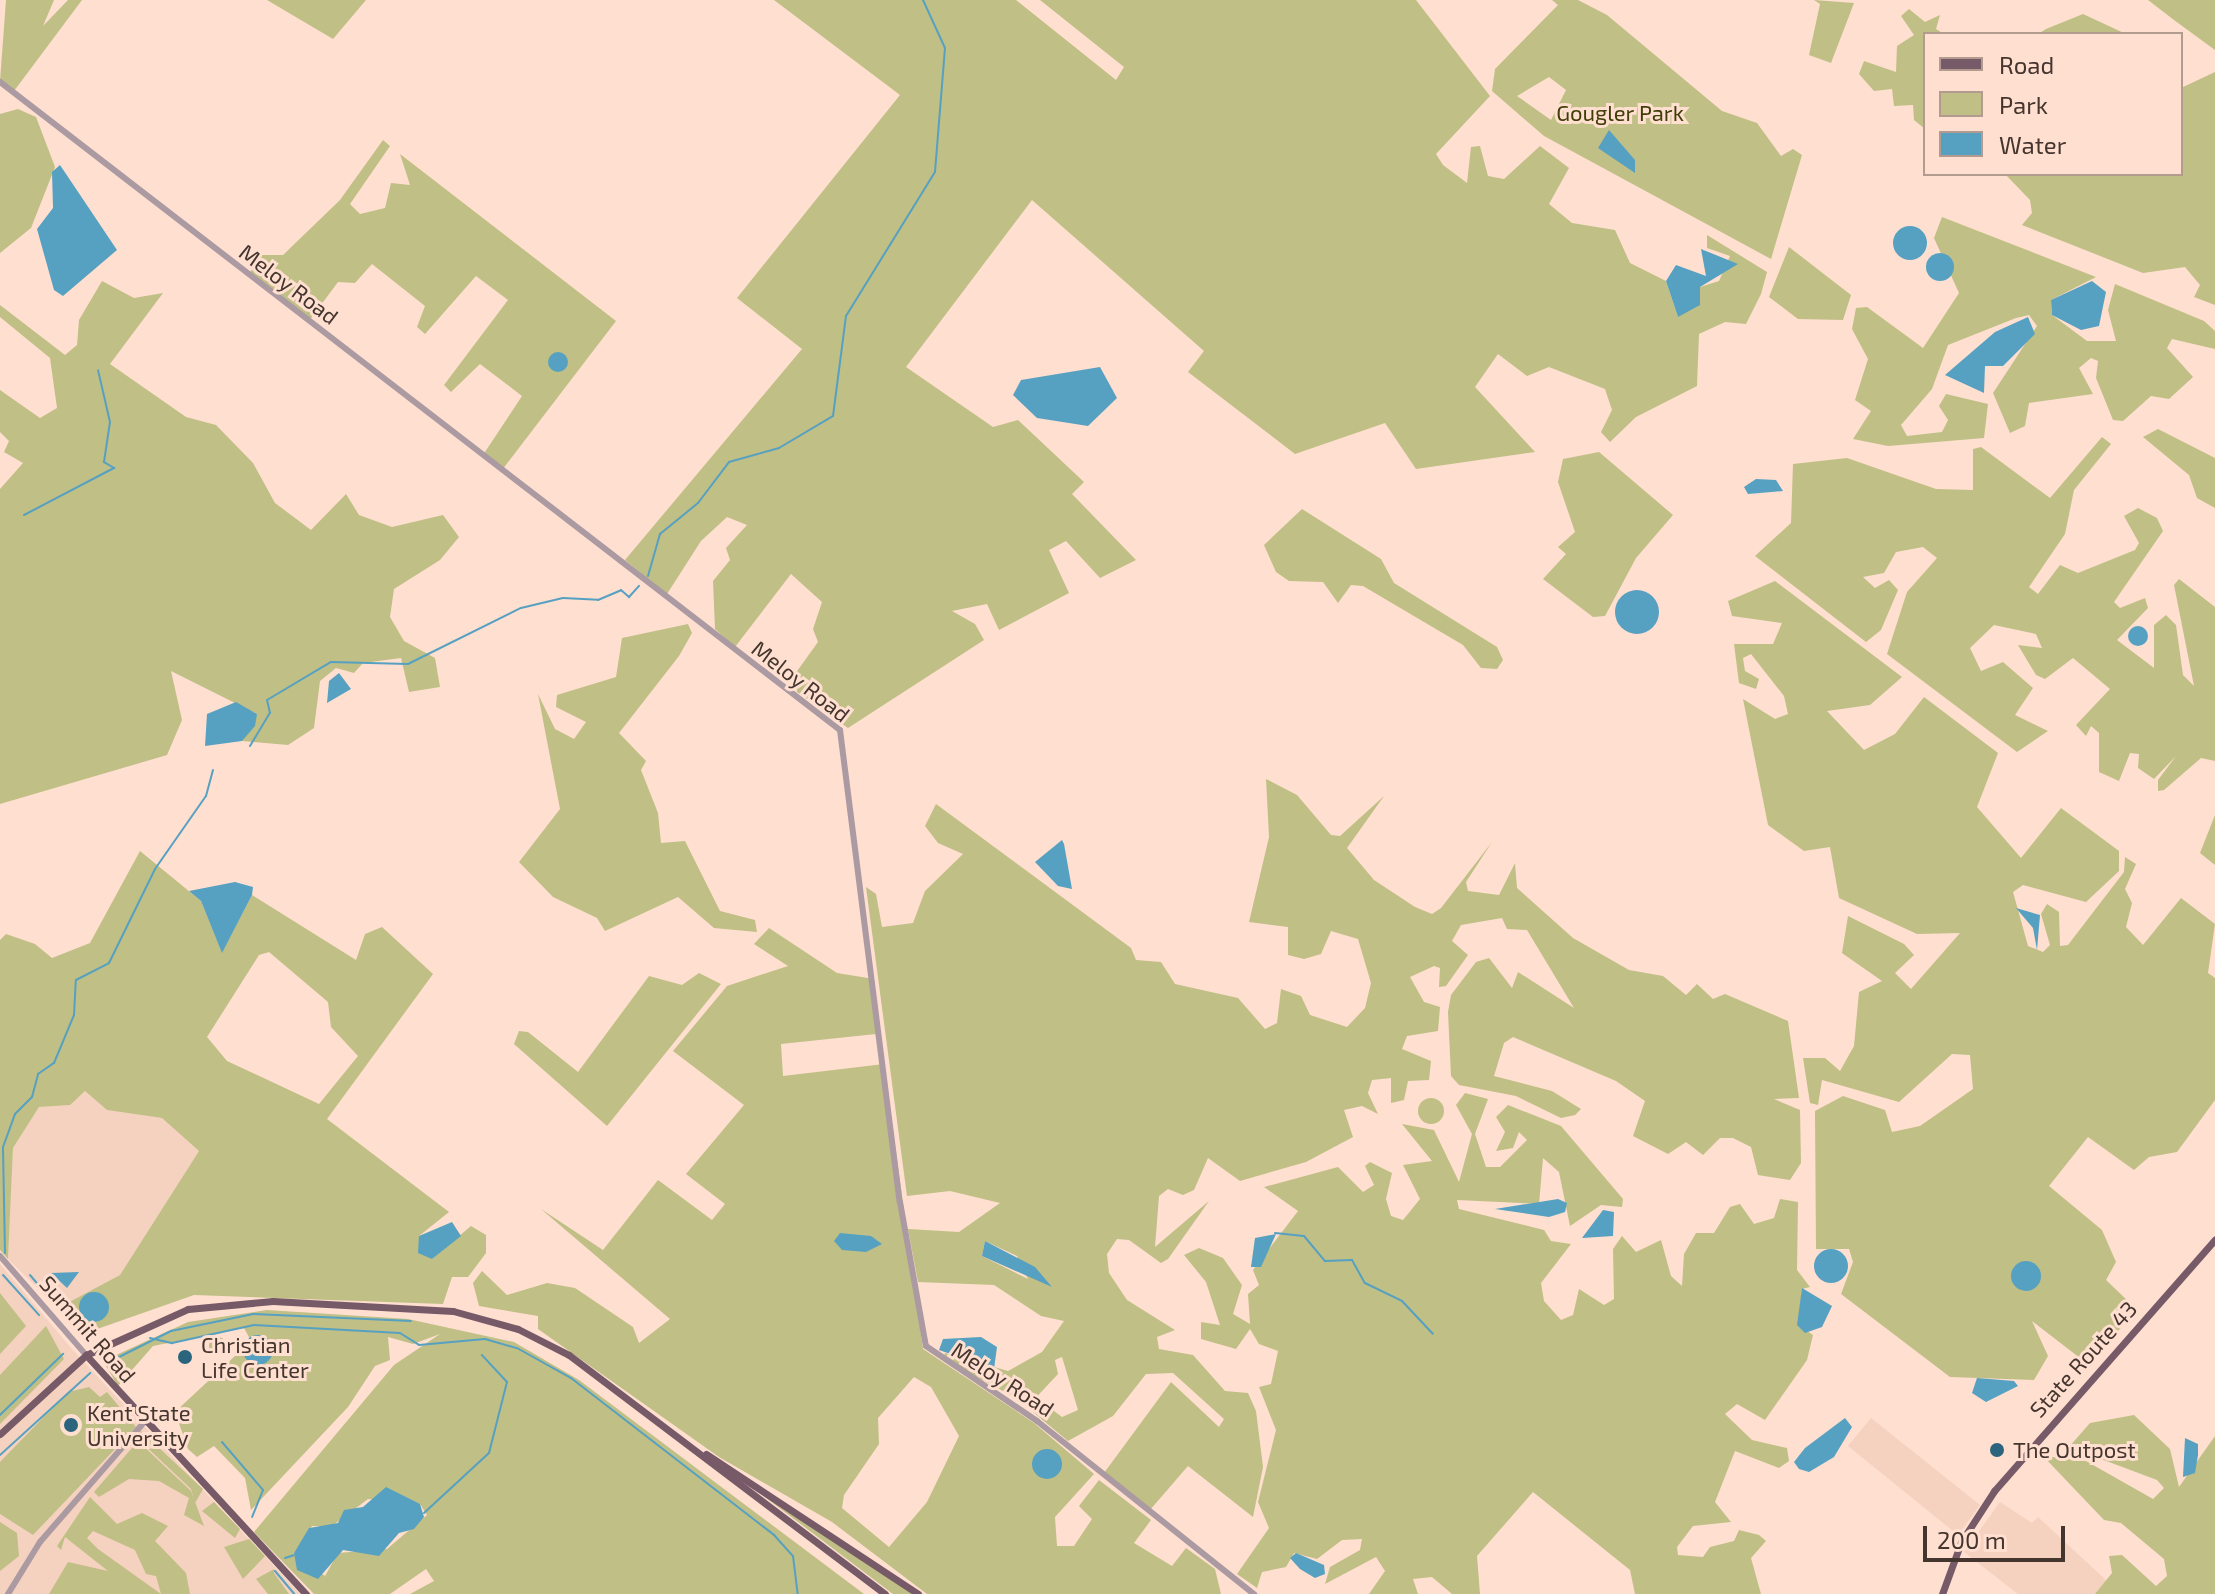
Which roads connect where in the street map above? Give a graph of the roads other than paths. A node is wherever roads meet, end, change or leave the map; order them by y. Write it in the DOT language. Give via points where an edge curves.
graph roads {
  1 [pos="0,82"];
  2 [pos="2215,1239"];
  3 [pos="0,1256"];
  4 [pos="86,1355"];
  5 [pos="145,1421"];
  6 [pos="0,1434"];
  7 [pos="677,1436"];
  8 [pos="8,1594"];
  9 [pos="306,1594"];
  10 [pos="885,1594"];
  11 [pos="918,1594"];
  12 [pos="1254,1594"];
  13 [pos="1942,1594"];
  1 -- 12 [label="street, Meloy Road" via="840,730 848,750 900,1202 926,1346 1037,1421"];
  2 -- 13 [label="main road, State Route 43" via="1994,1491 1961,1542"];
  3 -- 4 [label="street, Summit Road"];
  4 -- 5 [label="main road, Summit Road"];
  4 -- 6 [label="main road"];
  4 -- 7 [label="main road" via="156,1319 220,1304 438,1309 537,1337"];
  5 -- 8 [label="street" via="34,1549"];
  5 -- 9 [label="main road, Summit Road"];
  7 -- 10 [label="main road"];
  7 -- 11 [label="main road"];
}
